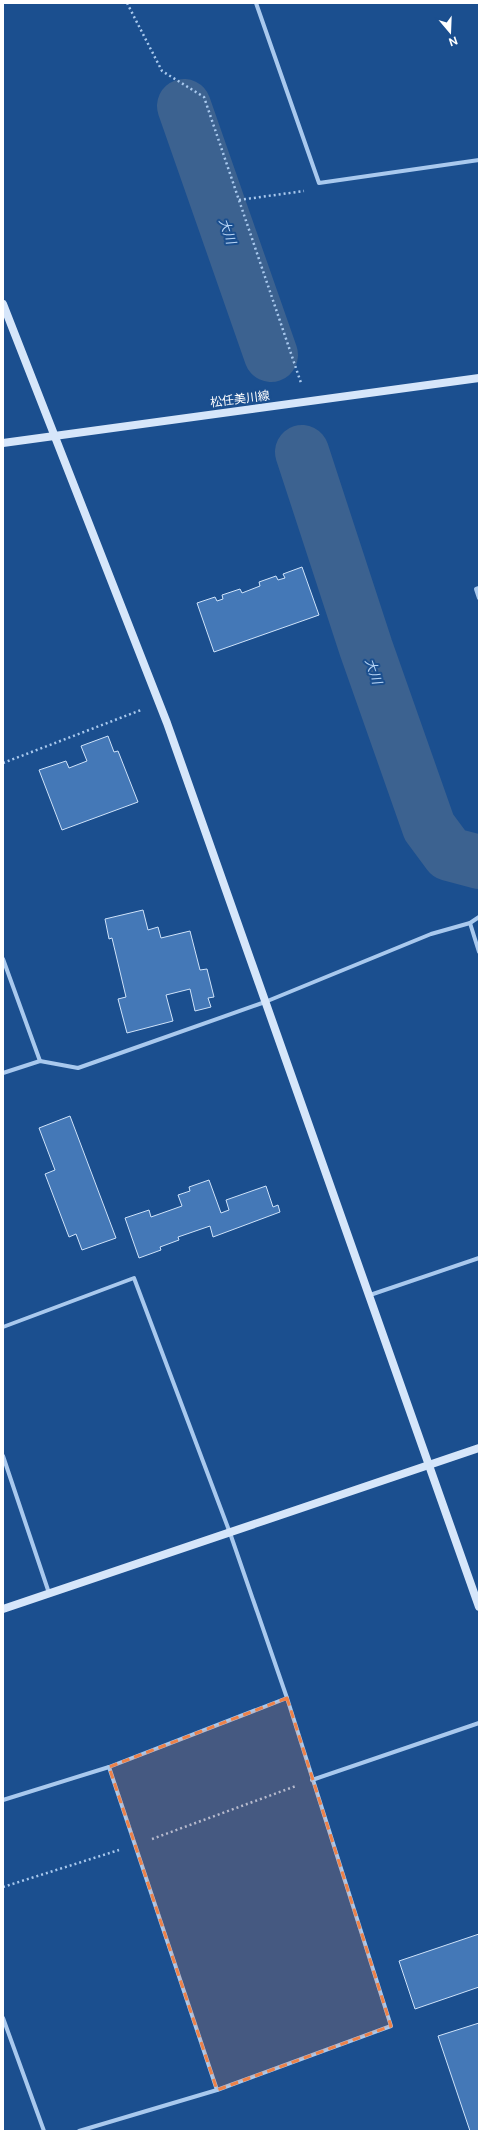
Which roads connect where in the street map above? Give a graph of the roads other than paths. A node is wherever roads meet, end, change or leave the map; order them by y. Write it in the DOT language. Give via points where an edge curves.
graph roads {
  1 [pos="256,3"];
  2 [pos="479,160"];
  3 [pos="3,304"];
  4 [pos="479,378"];
  5 [pos="53,435"];
  6 [pos="3,443"];
  7 [pos="479,588"];
  8 [pos="479,598"];
  9 [pos="479,917"];
  10 [pos="470,924"];
  11 [pos="479,952"];
  12 [pos="3,959"];
  13 [pos="265,1002"];
  14 [pos="40,1061"];
  15 [pos="3,1073"];
  16 [pos="479,1258"];
  17 [pos="370,1295"];
  18 [pos="3,1327"];
  19 [pos="479,1448"];
  20 [pos="3,1456"];
  21 [pos="430,1464"];
  22 [pos="230,1533"];
  23 [pos="49,1593"];
  24 [pos="479,1607"];
  25 [pos="3,1609"];
  26 [pos="287,1698"];
  27 [pos="479,1723"];
  28 [pos="109,1767"];
  29 [pos="312,1780"];
  30 [pos="3,1800"];
  31 [pos="3,2018"];
  32 [pos="217,2090"];
  33 [pos="44,2131"];
  34 [pos="79,2131"];
  1 -- 2 [label="street" via="319,184"];
  3 -- 5 [label="street"];
  4 -- 5 [label="street, 松任美川線"];
  5 -- 6 [label="street, 松任美川線"];
  5 -- 13 [label="street" via="159,703"];
  7 -- 8 [label="street" via="476,589"];
  9 -- 10 [label="street"];
  10 -- 11 [label="street"];
  10 -- 13 [label="street" via="430,934"];
  12 -- 14 [label="street"];
  13 -- 14 [label="street" via="78,1068"];
  13 -- 17 [label="street"];
  14 -- 15 [label="street"];
  16 -- 17 [label="street"];
  17 -- 21 [label="street"];
  18 -- 22 [label="street" via="134,1278"];
  19 -- 21 [label="street"];
  20 -- 23 [label="street"];
  21 -- 22 [label="street"];
  21 -- 24 [label="street"];
  22 -- 23 [label="street"];
  22 -- 26 [label="street"];
  23 -- 25 [label="street"];
  26 -- 28 [label="street"];
  26 -- 29 [label="street"];
  27 -- 29 [label="street"];
  28 -- 30 [label="street"];
  28 -- 32 [label="street"];
  29 -- 32 [label="street" via="391,2026"];
  31 -- 33 [label="street"];
  32 -- 34 [label="street"];
}
